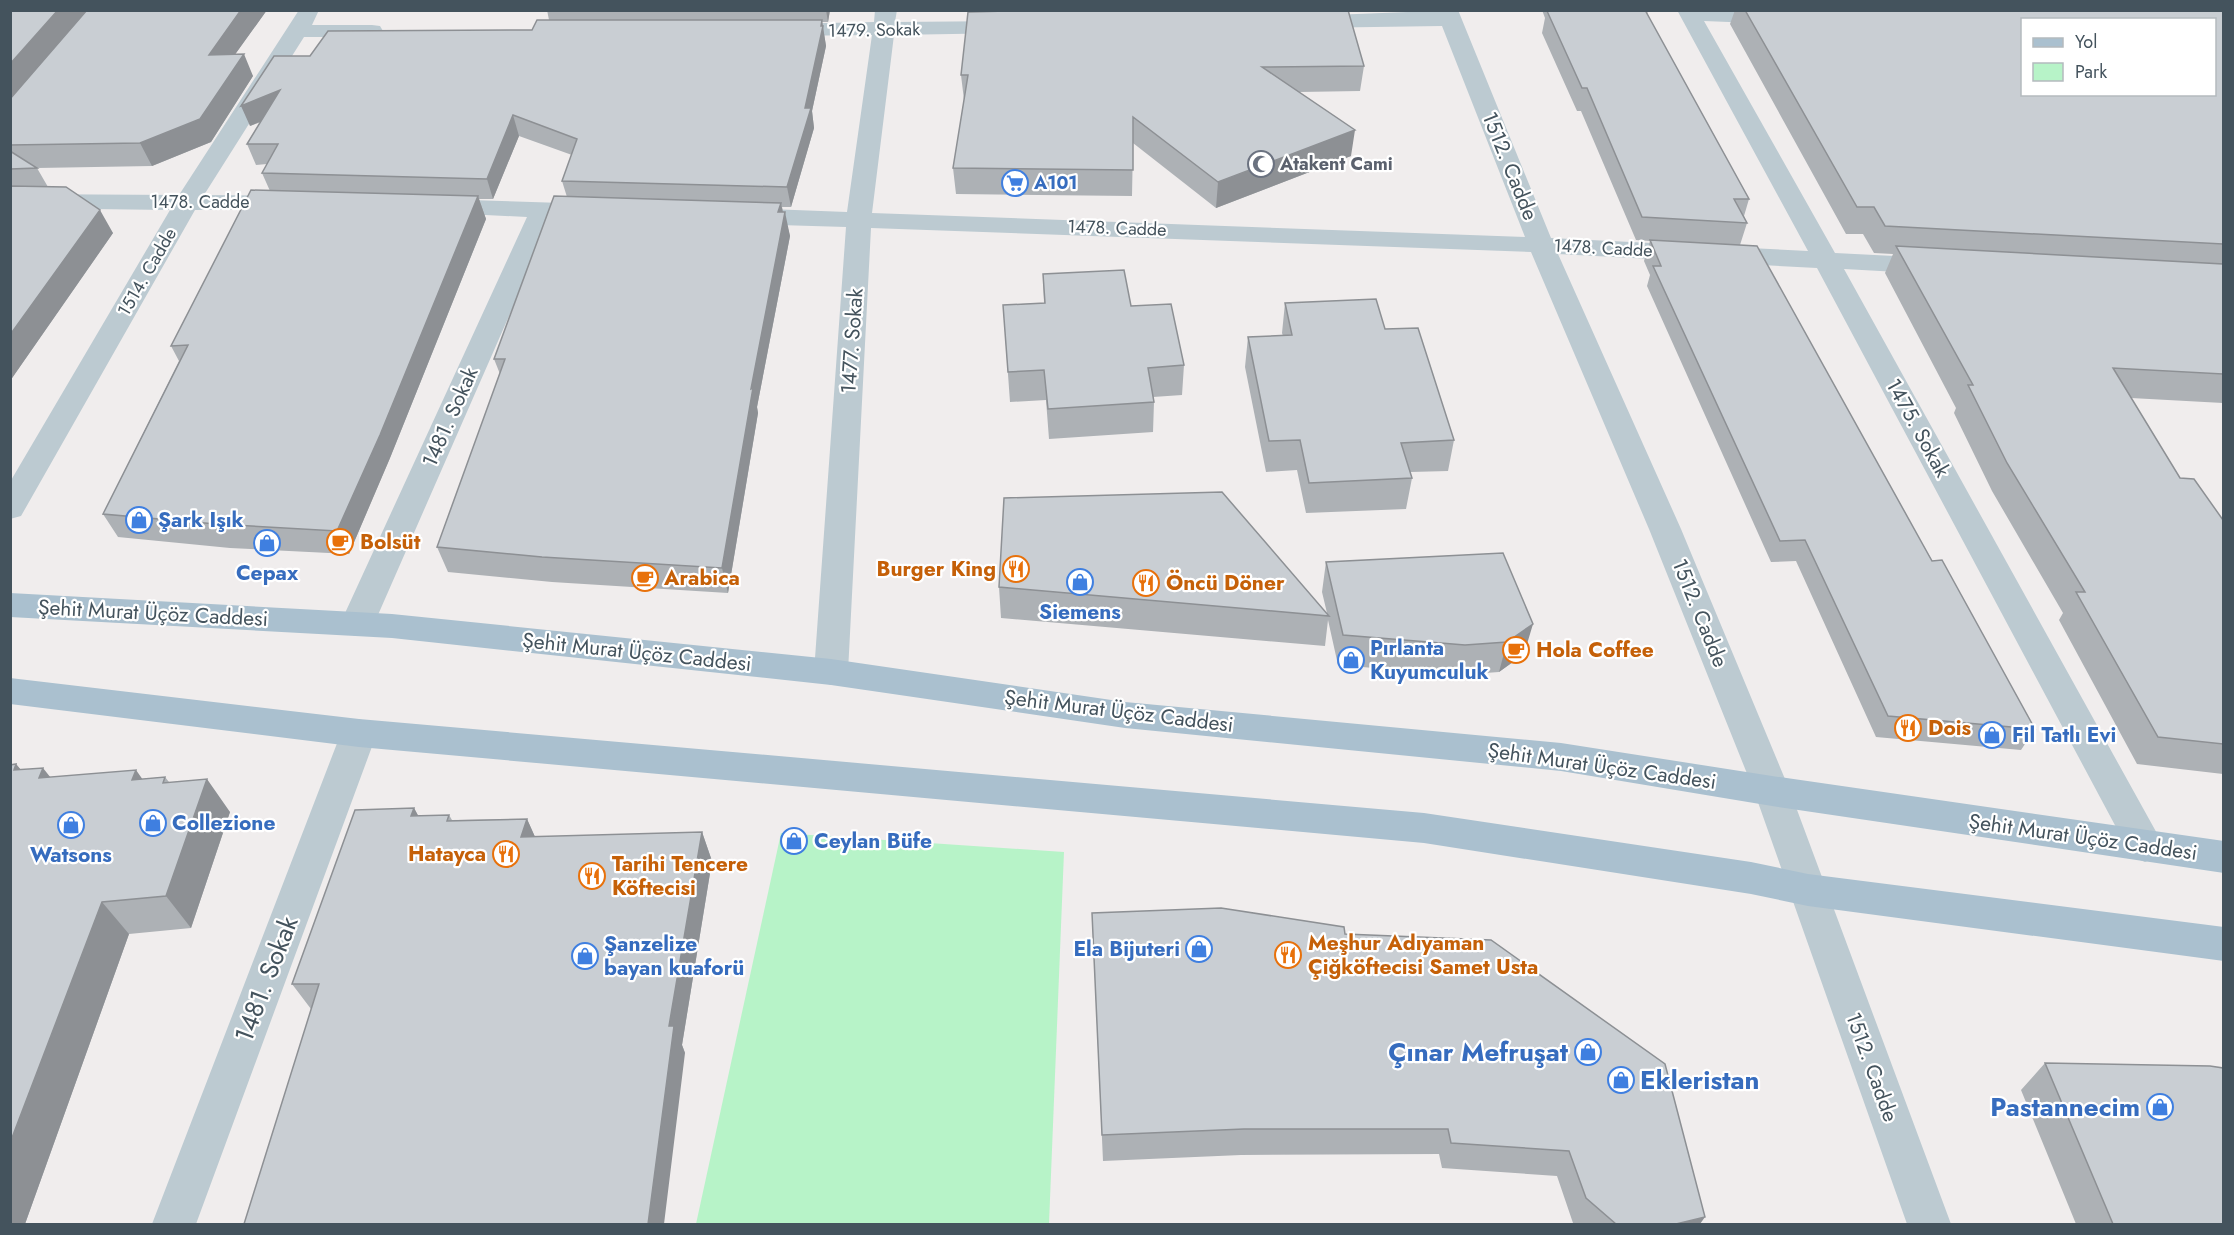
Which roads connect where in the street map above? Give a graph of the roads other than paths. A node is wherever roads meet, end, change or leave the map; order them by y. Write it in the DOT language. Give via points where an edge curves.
graph roads {
  1 [pos="1688,12"];
  2 [pos="1449,15"];
  3 [pos="1796,19"];
  4 [pos="885,20"];
  5 [pos="304,21"];
  6 [pos="1286,22"];
  7 [pos="1026,27"];
  8 [pos="752,30"];
  9 [pos="393,31"];
  10 [pos="10,201"];
  11 [pos="187,202"];
  12 [pos="317,204"];
  13 [pos="412,207"];
  14 [pos="543,210"];
  15 [pos="613,212"];
  16 [pos="718,215"];
  17 [pos="859,219"];
  18 [pos="1541,245"];
  19 [pos="1826,260"];
  20 [pos="1955,267"];
  21 [pos="10,509"];
  22 [pos="10,605"];
  23 [pos="357,624"];
  24 [pos="831,672"];
  25 [pos="10,692"];
  26 [pos="359,733"];
  27 [pos="1772,791"];
  28 [pos="2145,846"];
  29 [pos="2223,857"];
  30 [pos="1808,890"];
  31 [pos="2223,944"];
  32 [pos="174,1224"];
  33 [pos="1929,1224"];
  1 -- 3 [label="street"];
  1 -- 19 [label="street, 1475. Sokak"];
  2 -- 6 [label="street"];
  2 -- 18 [label="street, 1512. Cadde"];
  4 -- 7 [label="street, 1479. Sokak"];
  4 -- 8 [label="street, 1479. Sokak"];
  4 -- 17 [label="street, 1477. Sokak"];
  5 -- 9 [label="street"];
  5 -- 11 [label="street, 1514. Cadde"];
  10 -- 11 [label="street, 1478. Cadde"];
  11 -- 12 [label="street, 1478. Cadde"];
  11 -- 21 [label="street, 1514. Cadde"];
  13 -- 14 [label="street"];
  14 -- 15 [label="street"];
  14 -- 23 [label="street, 1481. Sokak"];
  16 -- 17 [label="street, 1478. Cadde"];
  17 -- 18 [label="street, 1478. Cadde"];
  17 -- 24 [label="street, 1477. Sokak"];
  18 -- 19 [label="street, 1478. Cadde"];
  18 -- 27 [label="street, 1512. Cadde" via="1665,529"];
  19 -- 20 [label="street, 1478. Cadde"];
  19 -- 28 [label="street, 1475. Sokak"];
  22 -- 23 [label="main road, Şehit Murat Üçöz Caddesi"];
  23 -- 24 [label="main road, Şehit Murat Üçöz Caddesi"];
  24 -- 27 [label="main road, Şehit Murat Üçöz Caddesi" via="1125,715 1561,757"];
  25 -- 26 [label="main road"];
  26 -- 30 [label="main road" via="1424,828"];
  26 -- 32 [label="street, 1481. Sokak"];
  27 -- 28 [label="main road, Şehit Murat Üçöz Caddesi"];
  27 -- 30 [label="street, 1512. Cadde"];
  28 -- 29 [label="main road, Şehit Murat Üçöz Caddesi"];
  30 -- 31 [label="main road"];
  30 -- 33 [label="street, 1512. Cadde"];
}
